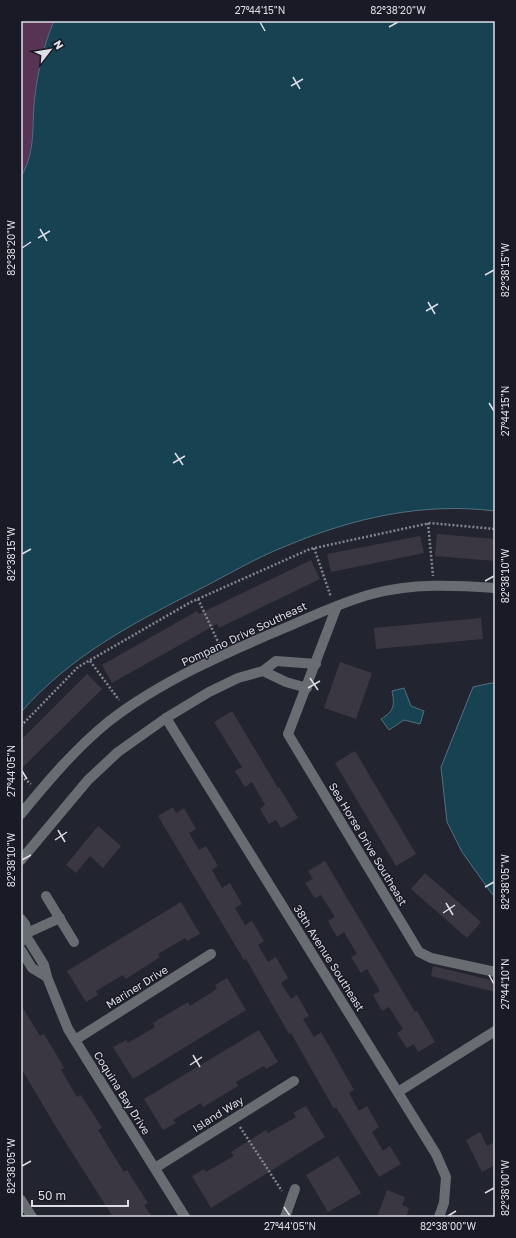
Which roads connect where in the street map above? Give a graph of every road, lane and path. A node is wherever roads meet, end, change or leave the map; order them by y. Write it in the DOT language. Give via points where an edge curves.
graph roads {
  1 [pos="428,523"];
  2 [pos="495,529"];
  3 [pos="314,548"];
  4 [pos="434,586"];
  5 [pos="495,588"];
  6 [pos="198,599"];
  7 [pos="336,606"];
  8 [pos="224,654"];
  9 [pos="90,660"];
  10 [pos="316,664"];
  11 [pos="263,670"];
  12 [pos="307,688"];
  13 [pos="126,710"];
  14 [pos="166,718"];
  15 [pos="21,726"];
  16 [pos="21,814"];
  17 [pos="21,860"];
  18 [pos="46,896"];
  19 [pos="60,918"];
  20 [pos="21,919"];
  21 [pos="24,937"];
  22 [pos="74,942"];
  23 [pos="21,950"];
  24 [pos="211,954"];
  25 [pos="495,972"];
  26 [pos="47,977"];
  27 [pos="495,1031"];
  28 [pos="75,1040"];
  29 [pos="294,1081"];
  30 [pos="398,1092"];
  31 [pos="235,1118"];
  32 [pos="154,1168"];
  33 [pos="295,1189"];
  34 [pos="21,1200"];
  35 [pos="290,1202"];
  36 [pos="32,1217"];
  37 [pos="185,1217"];
  38 [pos="285,1217"];
  39 [pos="439,1217"];
  1 -- 2 [label="path"];
  1 -- 3 [label="path"];
  1 -- 4 [label="path"];
  3 -- 6 [label="path"];
  3 -- 7 [label="path"];
  4 -- 5 [label="street, Pompano Drive Southeast"];
  4 -- 7 [label="street, Pompano Drive Southeast" via="373,594"];
  6 -- 8 [label="path"];
  6 -- 9 [label="path"];
  7 -- 8 [label="street, Pompano Drive Southeast"];
  7 -- 10 [label="street"];
  8 -- 13 [label="street, Pompano Drive Southeast" via="174,680"];
  9 -- 13 [label="path"];
  9 -- 15 [label="path" via="78,667"];
  10 -- 11 [label="street" via="276,661"];
  10 -- 12 [label="street, Sea Horse Drive Southeast"];
  11 -- 12 [label="street" via="286,682"];
  11 -- 14 [label="street" via="238,678 209,692"];
  12 -- 25 [label="street, Sea Horse Drive Southeast" via="288,734 412,942 420,952 432,958"];
  13 -- 16 [label="street, Pompano Drive Southeast" via="109,721 78,749"];
  14 -- 17 [label="street" via="118,752 93,776"];
  14 -- 30 [label="street, 38th Avenue Southeast"];
  18 -- 19 [label="street"];
  19 -- 21 [label="street"];
  19 -- 22 [label="street"];
  20 -- 21 [label="street, Coquina Bay Drive" via="25,924"];
  21 -- 26 [label="street, Coquina Bay Drive" via="44,965"];
  23 -- 26 [label="street" via="32,968"];
  24 -- 28 [label="street, Mariner Drive"];
  26 -- 28 [label="street, Coquina Bay Drive"];
  27 -- 30 [label="street"];
  28 -- 32 [label="street, Coquina Bay Drive"];
  29 -- 31 [label="street, Island Way"];
  30 -- 39 [label="street, 38th Avenue Southeast" via="436,1154 446,1177 444,1203"];
  31 -- 32 [label="street, Island Way"];
  31 -- 35 [label="path" via="263,1165"];
  32 -- 37 [label="street, Coquina Bay Drive"];
  33 -- 35 [label="street"];
  34 -- 36 [label="street"];
  35 -- 38 [label="street"];
}
